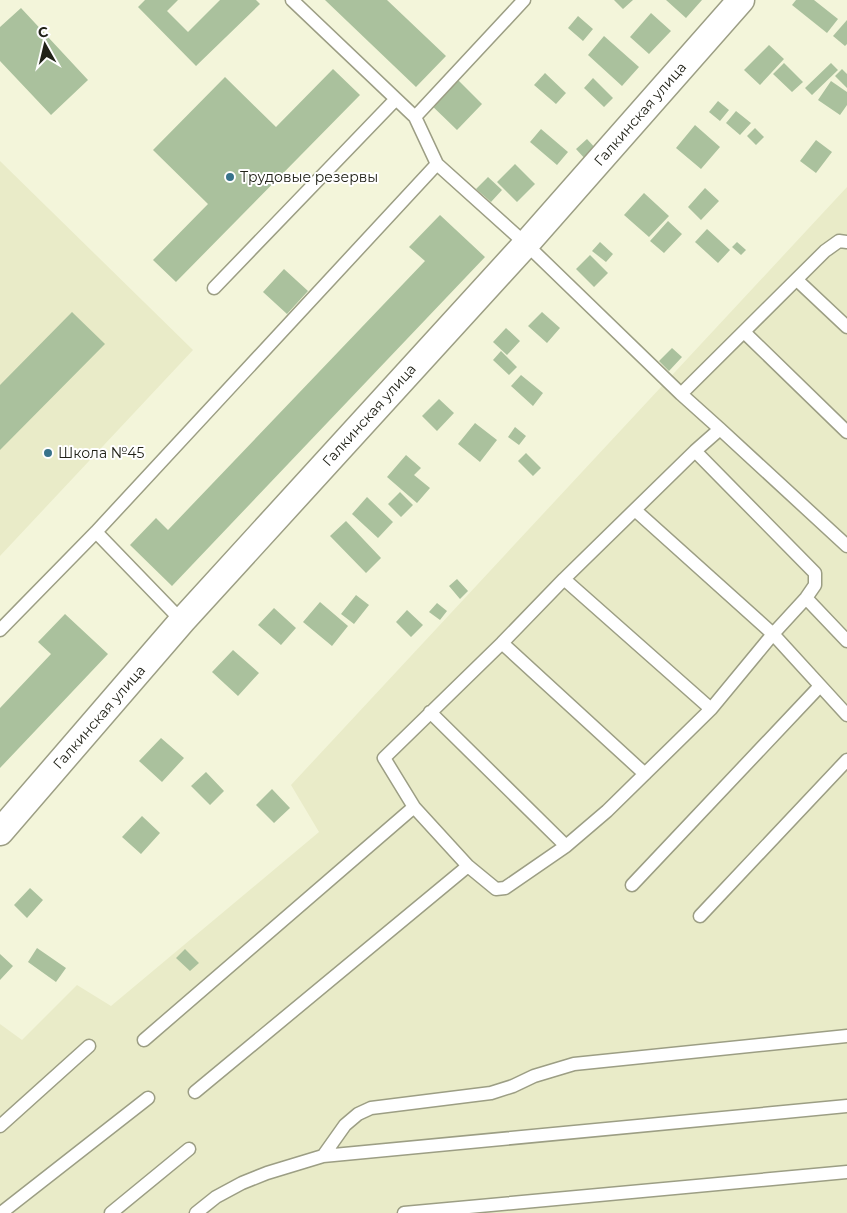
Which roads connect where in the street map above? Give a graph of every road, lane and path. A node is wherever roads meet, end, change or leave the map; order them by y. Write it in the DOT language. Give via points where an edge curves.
graph roads {
  1 [pos="292,0"];
  2 [pos="524,0"];
  3 [pos="741,0"];
  4 [pos="396,99"];
  5 [pos="415,117"];
  6 [pos="437,164"];
  7 [pos="847,242"];
  8 [pos="526,244"];
  9 [pos="797,280"];
  10 [pos="214,288"];
  11 [pos="847,327"];
  12 [pos="744,332"];
  13 [pos="681,394"];
  14 [pos="720,429"];
  15 [pos="847,432"];
  16 [pos="694,451"];
  17 [pos="635,510"];
  18 [pos="96,532"];
  19 [pos="847,546"];
  20 [pos="564,579"];
  21 [pos="806,598"];
  22 [pos="182,621"];
  23 [pos="0,630"];
  24 [pos="773,634"];
  25 [pos="847,641"];
  26 [pos="502,643"];
  27 [pos="820,686"];
  28 [pos="711,709"];
  29 [pos="430,712"];
  30 [pos="847,715"];
  31 [pos="847,760"];
  32 [pos="645,774"];
  33 [pos="414,807"];
  34 [pos="0,832"];
  35 [pos="566,846"];
  36 [pos="468,866"];
  37 [pos="632,885"];
  38 [pos="700,916"];
  39 [pos="847,1036"];
  40 [pos="144,1040"];
  41 [pos="89,1046"];
  42 [pos="195,1092"];
  43 [pos="148,1098"];
  44 [pos="847,1106"];
  45 [pos="0,1126"];
  46 [pos="189,1149"];
  47 [pos="323,1156"];
  48 [pos="847,1172"];
  49 [pos="6,1211"];
  50 [pos="111,1213"];
  51 [pos="196,1213"];
  52 [pos="404,1213"];
  1 -- 4 [label="lane"];
  2 -- 5 [label="lane"];
  3 -- 8 [label="street, Галкинская улица"];
  4 -- 5 [label="lane"];
  4 -- 10 [label="lane"];
  5 -- 6 [label="lane"];
  6 -- 8 [label="lane"];
  6 -- 18 [label="lane"];
  7 -- 9 [label="lane" via="839,241 825,251"];
  8 -- 13 [label="lane"];
  8 -- 22 [label="street, Галкинская улица"];
  9 -- 11 [label="lane"];
  9 -- 12 [label="lane"];
  12 -- 13 [label="lane"];
  12 -- 15 [label="lane"];
  13 -- 14 [label="lane"];
  14 -- 16 [label="lane"];
  14 -- 19 [label="lane"];
  16 -- 17 [label="lane"];
  16 -- 21 [label="lane" via="815,573 815,585"];
  17 -- 20 [label="lane"];
  17 -- 24 [label="lane"];
  18 -- 22 [label="lane"];
  18 -- 23 [label="lane"];
  20 -- 26 [label="lane"];
  20 -- 28 [label="lane"];
  21 -- 24 [label="lane"];
  21 -- 25 [label="lane"];
  22 -- 34 [label="street, Галкинская улица"];
  24 -- 27 [label="lane"];
  24 -- 28 [label="lane"];
  26 -- 29 [label="lane"];
  26 -- 32 [label="lane"];
  27 -- 30 [label="lane"];
  27 -- 37 [label="lane"];
  28 -- 32 [label="lane"];
  29 -- 33 [label="lane" via="384,758"];
  29 -- 35 [label="lane"];
  31 -- 38 [label="lane"];
  32 -- 35 [label="lane"];
  33 -- 36 [label="lane"];
  33 -- 40 [label="lane"];
  35 -- 36 [label="lane" via="505,888 496,888"];
  36 -- 42 [label="lane"];
  39 -- 47 [label="lane" via="574,1064 491,1093 370,1108 344,1125"];
  41 -- 45 [label="lane"];
  43 -- 49 [label="lane"];
  44 -- 47 [label="lane"];
  46 -- 50 [label="lane"];
  47 -- 51 [label="lane" via="242,1184 216,1197"];
  48 -- 52 [label="lane"];
}
